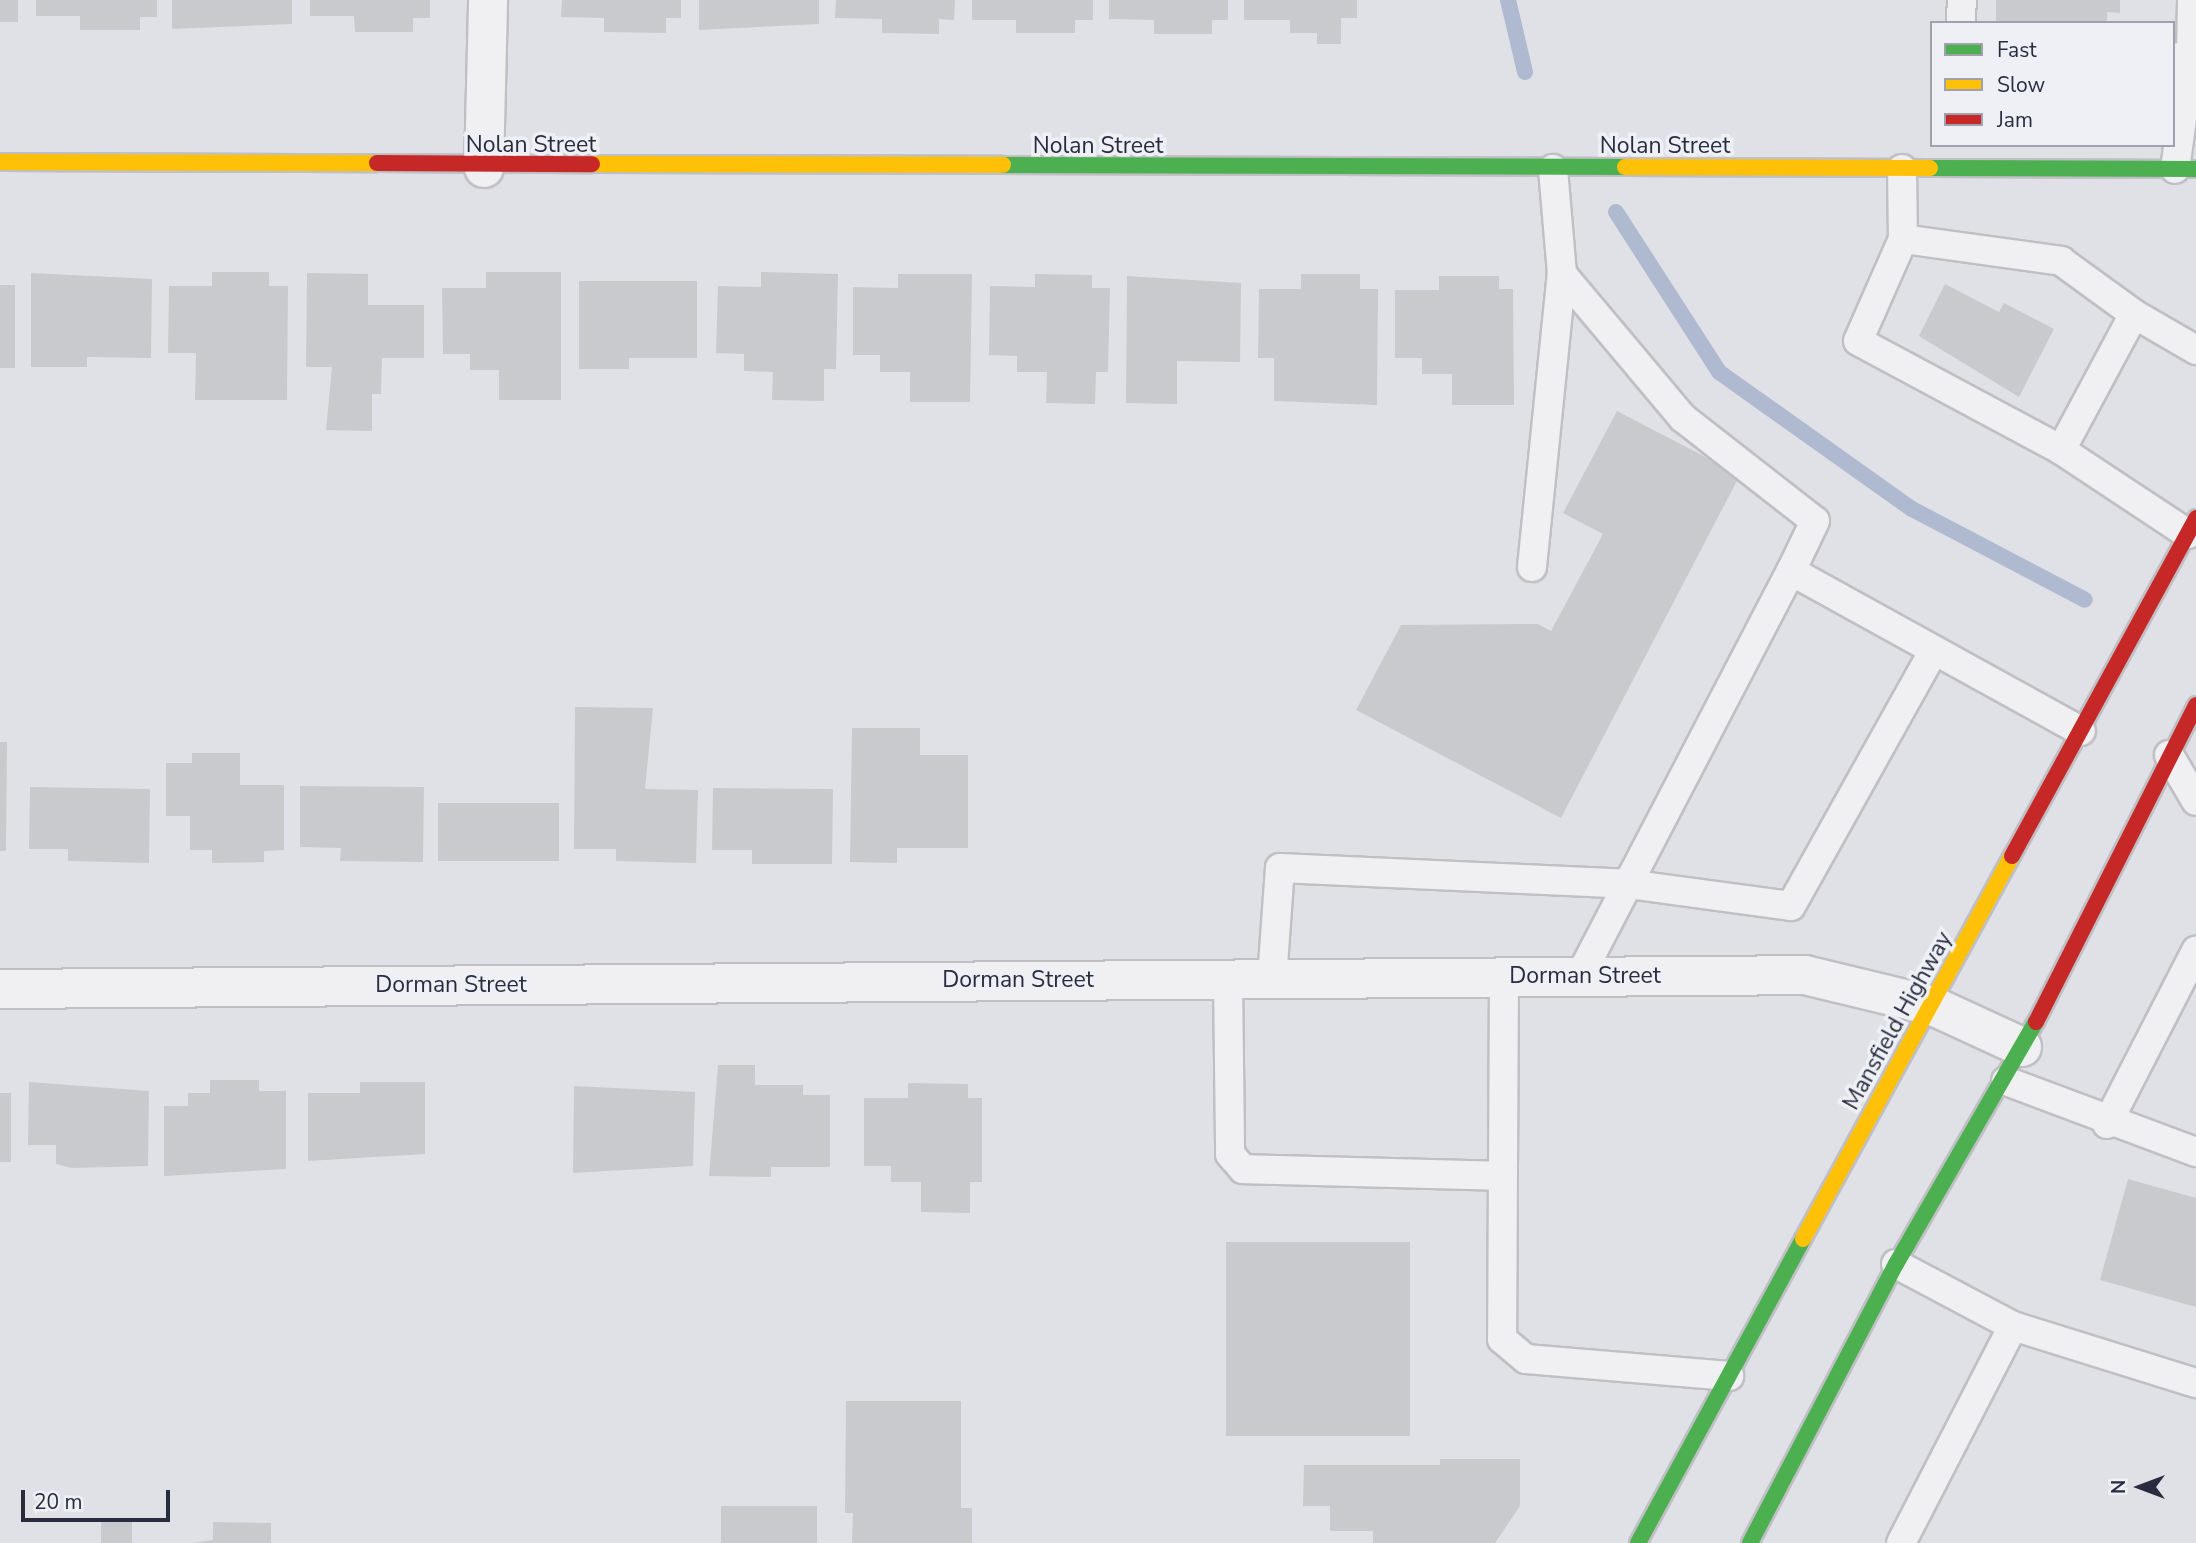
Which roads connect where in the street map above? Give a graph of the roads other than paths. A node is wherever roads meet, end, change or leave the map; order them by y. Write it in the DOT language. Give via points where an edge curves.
graph roads {
  1 [pos="488,0"];
  2 [pos="1962,0"];
  3 [pos="2192,0"];
  4 [pos="1961,21"];
  5 [pos="2187,56"];
  6 [pos="0,162"];
  7 [pos="484,168"];
  8 [pos="1553,169"];
  9 [pos="1902,169"];
  10 [pos="2186,169"];
  11 [pos="1903,239"];
  12 [pos="1562,274"];
  13 [pos="2134,314"];
  14 [pos="2196,350"];
  15 [pos="2061,450"];
  16 [pos="2192,526"];
  17 [pos="1532,568"];
  18 [pos="1791,571"];
  19 [pos="1934,650"];
  20 [pos="2196,705"];
  21 [pos="2081,731"];
  22 [pos="2169,755"];
  23 [pos="2196,801"];
  24 [pos="1628,884"];
  25 [pos="2196,951"];
  26 [pos="1580,976"];
  27 [pos="1504,977"];
  28 [pos="1228,979"];
  29 [pos="1272,979"];
  30 [pos="0,989"];
  31 [pos="1933,1006"];
  32 [pos="2014,1064"];
  33 [pos="2107,1124"];
  34 [pos="2196,1152"];
  35 [pos="1503,1176"];
  36 [pos="1896,1264"];
  37 [pos="2013,1326"];
  38 [pos="1729,1376"];
  39 [pos="2196,1383"];
  40 [pos="1638,1543"];
  41 [pos="1750,1543"];
  42 [pos="1901,1543"];
  1 -- 7 [label="street"];
  2 -- 4 [label="lane"];
  3 -- 5 [label="lane"];
  5 -- 10 [label="lane"];
  6 -- 7 [label="street, Nolan Street"];
  7 -- 8 [label="street, Nolan Street"];
  8 -- 9 [label="street, Nolan Street"];
  8 -- 12 [label="lane"];
  9 -- 10 [label="street, Nolan Street"];
  9 -- 11 [label="lane"];
  11 -- 13 [label="lane" via="2061,261"];
  11 -- 15 [label="lane" via="1858,341"];
  12 -- 17 [label="lane"];
  12 -- 18 [label="lane" via="1683,418 1815,521"];
  13 -- 14 [label="lane"];
  13 -- 15 [label="lane"];
  15 -- 16 [label="lane"];
  16 -- 21 [label="street, Mansfield Highway"];
  18 -- 19 [label="lane"];
  18 -- 24 [label="lane"];
  19 -- 21 [label="lane"];
  19 -- 24 [label="lane" via="1791,906"];
  20 -- 22 [label="street"];
  21 -- 31 [label="street, Mansfield Highway"];
  22 -- 23 [label="lane"];
  22 -- 32 [label="street"];
  24 -- 26 [label="lane"];
  24 -- 29 [label="lane" via="1280,868"];
  25 -- 33 [label="lane"];
  26 -- 27 [label="street, Dorman Street"];
  26 -- 31 [label="street, Dorman Street" via="1805,975"];
  27 -- 29 [label="street, Dorman Street"];
  27 -- 35 [label="lane"];
  28 -- 29 [label="street, Dorman Street"];
  28 -- 30 [label="street, Dorman Street"];
  28 -- 35 [label="lane" via="1230,1154 1243,1169"];
  31 -- 32 [label="street, Dorman Street"];
  31 -- 38 [label="street, Mansfield Highway"];
  32 -- 33 [label="lane"];
  32 -- 36 [label="street"];
  33 -- 34 [label="lane"];
  35 -- 38 [label="lane" via="1502,1339 1526,1359"];
  36 -- 37 [label="lane"];
  36 -- 41 [label="street"];
  37 -- 39 [label="lane"];
  37 -- 42 [label="lane"];
  38 -- 40 [label="street, Mansfield Highway"];
}
